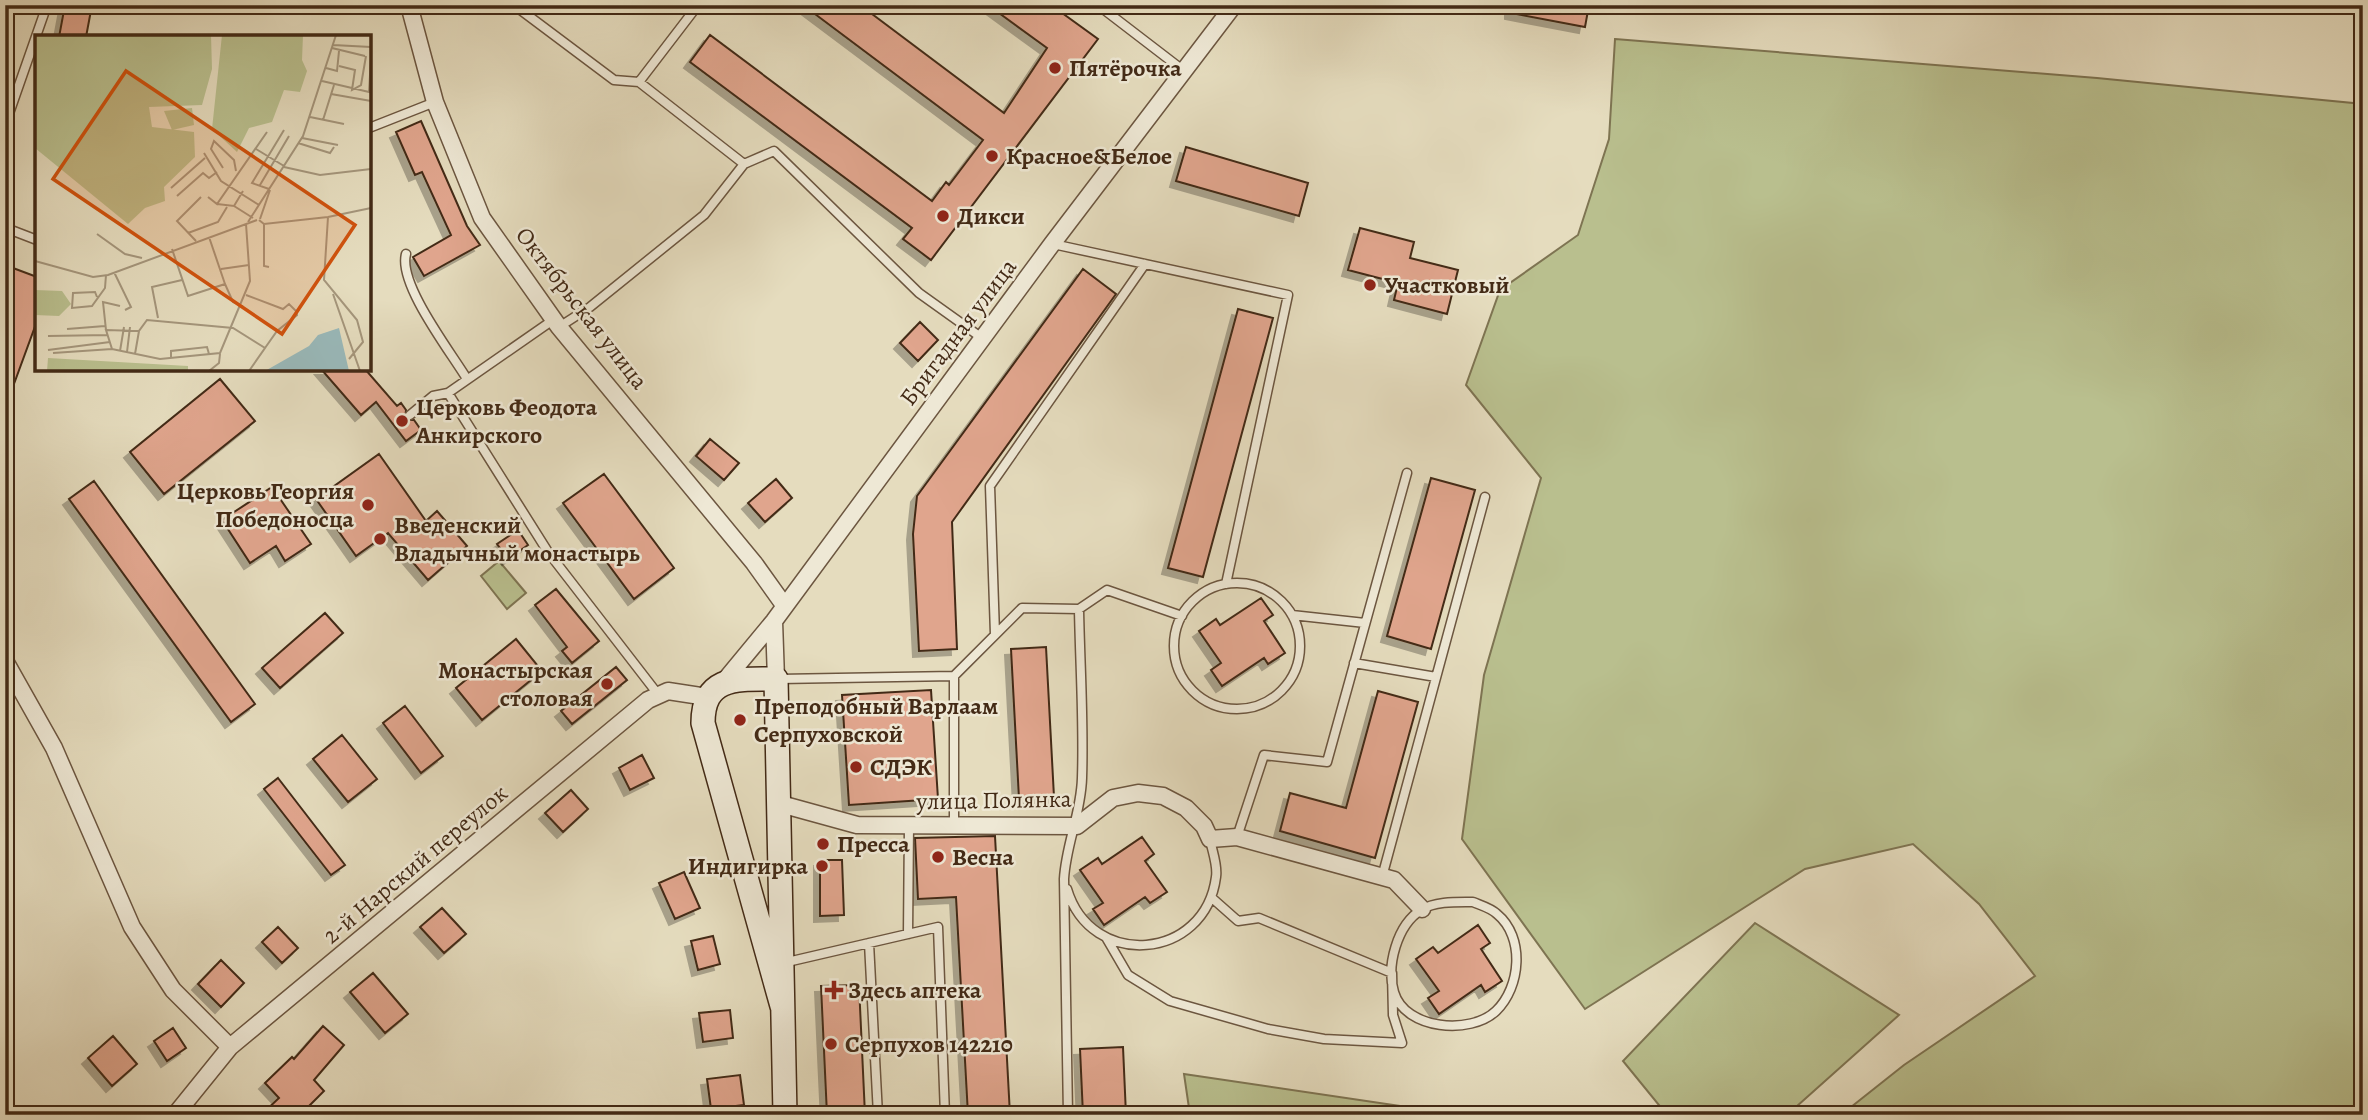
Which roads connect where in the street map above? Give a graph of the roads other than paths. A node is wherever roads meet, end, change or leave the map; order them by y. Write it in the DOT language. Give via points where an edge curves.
graph roads {
  1 [pos="47,5"];
  2 [pos="514,5"];
  3 [pos="698,5"];
  4 [pos="1098,5"];
  5 [pos="1234,5"];
  6 [pos="414,7"];
  7 [pos="36,35"];
  8 [pos="35,39"];
  9 [pos="1184,71"];
  10 [pos="639,82"];
  11 [pos="435,102"];
  12 [pos="5,125"];
  13 [pos="371,127"];
  14 [pos="744,164"];
  15 [pos="5,225"];
  16 [pos="35,239"];
  17 [pos="1052,244"];
  18 [pos="406,254"];
  19 [pos="1145,264"];
  20 [pos="556,323"];
  21 [pos="982,338"];
  22 [pos="467,379"];
  23 [pos="448,393"];
  24 [pos="410,415"];
  25 [pos="1407,473"];
  26 [pos="1485,498"];
  27 [pos="1226,583"];
  28 [pos="784,605"];
  29 [pos="1079,609"];
  30 [pos="1292,615"];
  31 [pos="1182,616"];
  32 [pos="774,621"];
  33 [pos="1365,623"];
  34 [pos="995,634"];
  35 [pos="5,661"];
  36 [pos="1354,663"];
  37 [pos="954,676"];
  38 [pos="1436,677"];
  39 [pos="776,679"];
  40 [pos="714,691"];
  41 [pos="657,693"];
  42 [pos="777,803"];
  43 [pos="909,825"];
  44 [pos="954,825"];
  45 [pos="1077,826"];
  46 [pos="1237,837"];
  47 [pos="1210,839"];
  48 [pos="1382,877"];
  49 [pos="1065,879"];
  50 [pos="1212,898"];
  51 [pos="1422,909"];
  52 [pos="908,934"];
  53 [pos="1107,939"];
  54 [pos="869,943"];
  55 [pos="781,964"];
  56 [pos="1392,973"];
  57 [pos="782,1006"];
  58 [pos="230,1046"];
  59 [pos="174,1115"];
  60 [pos="785,1115"];
  61 [pos="878,1115"];
  62 [pos="945,1115"];
  63 [pos="1068,1115"];
  1 -- 7 [label="lane"];
  2 -- 10 [label="lane" via="614,80"];
  3 -- 10 [label="lane"];
  4 -- 9 [label="lane"];
  5 -- 9 [label="street, Бригадная улица"];
  6 -- 11 [label="street, Октябрьская улица"];
  8 -- 12 [label="lane"];
  9 -- 17 [label="street, Бригадная улица"];
  10 -- 14 [label="lane"];
  11 -- 13 [label="lane"];
  11 -- 20 [label="street, Октябрьская улица" via="482,219"];
  14 -- 20 [label="lane" via="704,215"];
  14 -- 21 [label="lane" via="774,150 919,293"];
  15 -- 16 [label="lane"];
  17 -- 19 [label="lane"];
  17 -- 21 [label="street, Бригадная улица"];
  18 -- 22 [label="lane" via="411,287"];
  19 -- 27 [label="lane" via="1288,295"];
  19 -- 34 [label="lane" via="990,486"];
  20 -- 22 [label="lane"];
  20 -- 28 [label="street, Октябрьская улица"];
  21 -- 28 [label="street, Бригадная улица"];
  22 -- 23 [label="lane"];
  23 -- 24 [label="lane" via="433,396"];
  23 -- 41 [label="lane" via="548,552"];
  25 -- 33 [label="lane"];
  26 -- 38 [label="lane"];
  27 -- 30 [label="lane" via="1268,590"];
  27 -- 31 [label="lane" via="1206,591"];
  28 -- 32 [label="street, Бригадная улица"];
  29 -- 31 [label="lane" via="1107,590"];
  29 -- 34 [label="lane" via="1021,608"];
  29 -- 45 [label="lane" via="1082,779"];
  30 -- 31 [label="lane" via="1301,642 1299,664 1290,683 1256,708 1236,710 1216,707 1184,682 1174,643"];
  30 -- 33 [label="lane"];
  32 -- 39 [label="street"];
  32 -- 40 [label="street, Бригадная улица"];
  33 -- 36 [label="lane"];
  34 -- 37 [label="lane"];
  35 -- 58 [label="street" via="54,747 132,927 173,990"];
  36 -- 38 [label="lane"];
  36 -- 46 [label="lane" via="1327,762 1264,755"];
  37 -- 39 [label="lane"];
  37 -- 44 [label="lane"];
  38 -- 48 [label="lane"];
  39 -- 40 [label="street" via="738,679"];
  39 -- 42 [label="street"];
  40 -- 41 [label="street"];
  40 -- 57 [label="street" via="703,723"];
  41 -- 58 [label="street, 2-й Нарский переулок"];
  42 -- 43 [label="street, улица Полянка" via="857,825"];
  42 -- 55 [label="street"];
  43 -- 44 [label="street, улица Полянка"];
  43 -- 52 [label="lane"];
  44 -- 45 [label="street, улица Полянка"];
  45 -- 47 [label="street, улица Полянка" via="1113,798 1138,793 1163,796 1186,808"];
  45 -- 49 [label="lane" via="1066,854"];
  46 -- 47 [label="street"];
  46 -- 48 [label="street"];
  47 -- 50 [label="lane" via="1217,874"];
  48 -- 51 [label="street" via="1394,880"];
  49 -- 53 [label="lane" via="1072,903 1086,924"];
  49 -- 63 [label="lane"];
  50 -- 53 [label="lane" via="1199,920 1179,936 1156,945 1130,946"];
  50 -- 56 [label="lane" via="1238,921 1259,918"];
  51 -- 56 [label="lane" via="1405,924"];
  51 -- 56 [label="lane" via="1446,902 1473,902 1498,914 1513,937 1518,961 1511,987 1496,1012 1454,1026 1418,1018 1400,1003"];
  52 -- 54 [label="lane"];
  52 -- 62 [label="lane" via="938,927"];
  53 -- 56 [label="lane" via="1128,975 1171,1001 1324,1040 1402,1043 1393,1015"];
  54 -- 55 [label="lane"];
  54 -- 61 [label="lane"];
  55 -- 57 [label="street"];
  57 -- 60 [label="street"];
  58 -- 59 [label="street, 2-й Нарский переулок"];
}
